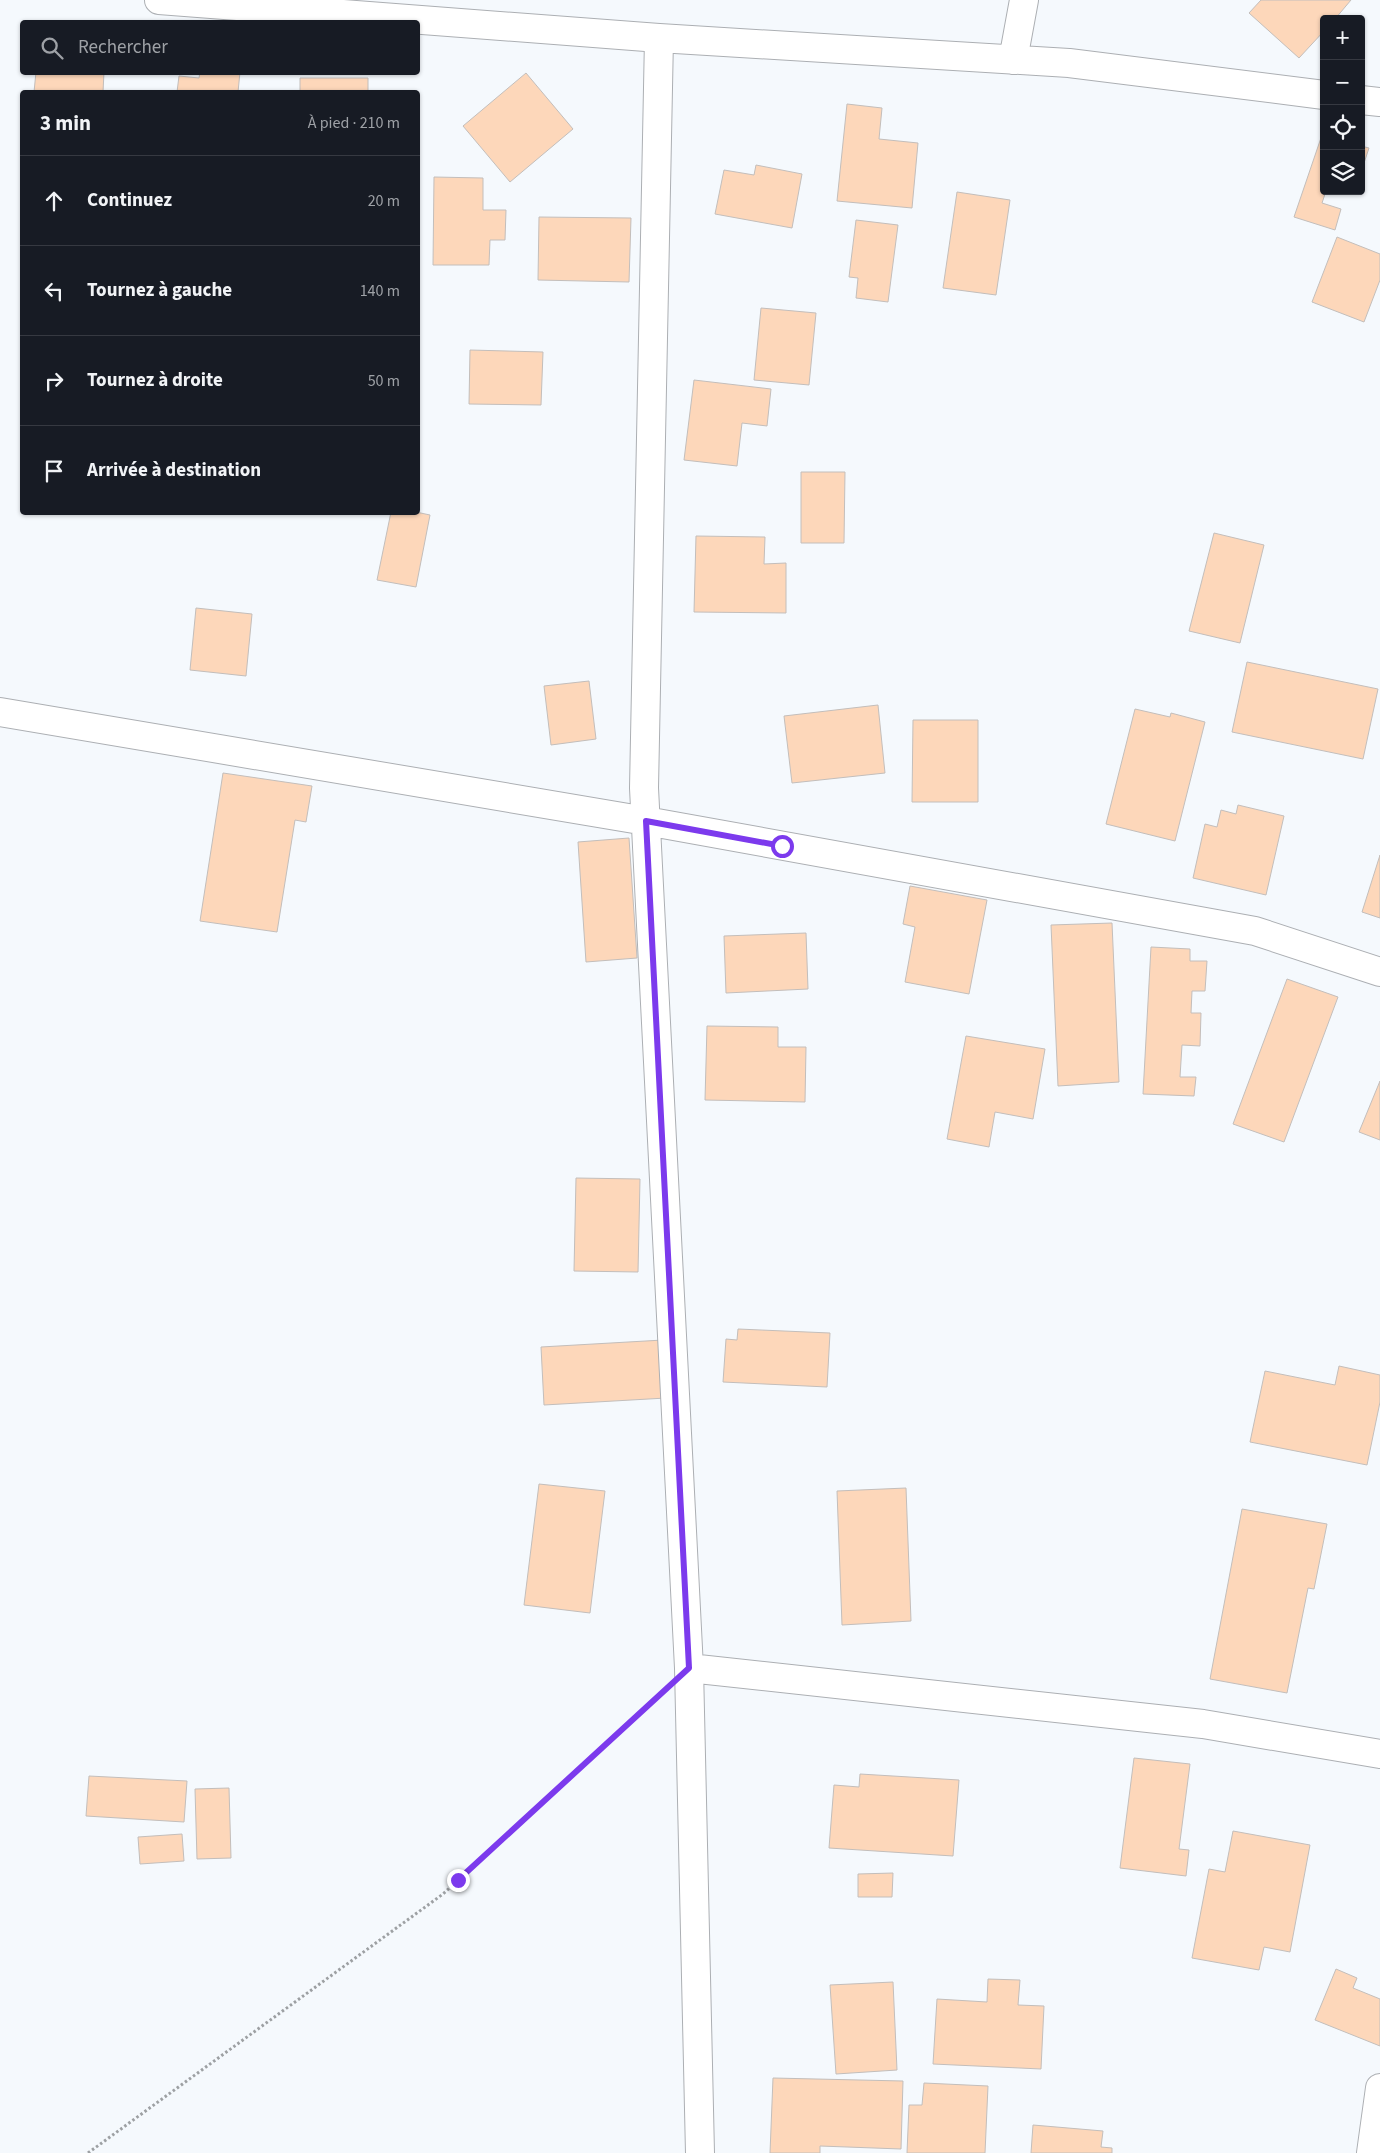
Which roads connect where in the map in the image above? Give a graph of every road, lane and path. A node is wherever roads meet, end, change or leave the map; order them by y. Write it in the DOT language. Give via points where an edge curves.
graph roads {
  1 [pos="159,0"];
  2 [pos="1024,0"];
  3 [pos="659,38"];
  4 [pos="1013,60"];
  5 [pos="1320,94"];
  6 [pos="1365,100"];
  7 [pos="1380,102"];
  8 [pos="0,712"];
  9 [pos="646,821"];
  10 [pos="1380,972"];
  11 [pos="689,1668"];
  12 [pos="1380,1754"];
  13 [pos="1380,2088"];
  14 [pos="88,2153"];
  15 [pos="700,2153"];
  16 [pos="1371,2153"];
  1 -- 3 [label="street"];
  2 -- 4 [label="street"];
  3 -- 4 [label="street"];
  3 -- 9 [label="street" via="644,779"];
  4 -- 5 [label="street" via="1068,63"];
  6 -- 7 [label="street"];
  8 -- 9 [label="street"];
  9 -- 10 [label="street" via="1255,931"];
  9 -- 11 [label="street"];
  11 -- 12 [label="street" via="1203,1724"];
  11 -- 14 [label="path" via="443,1894"];
  11 -- 15 [label="street"];
  13 -- 16 [label="street"];
}
